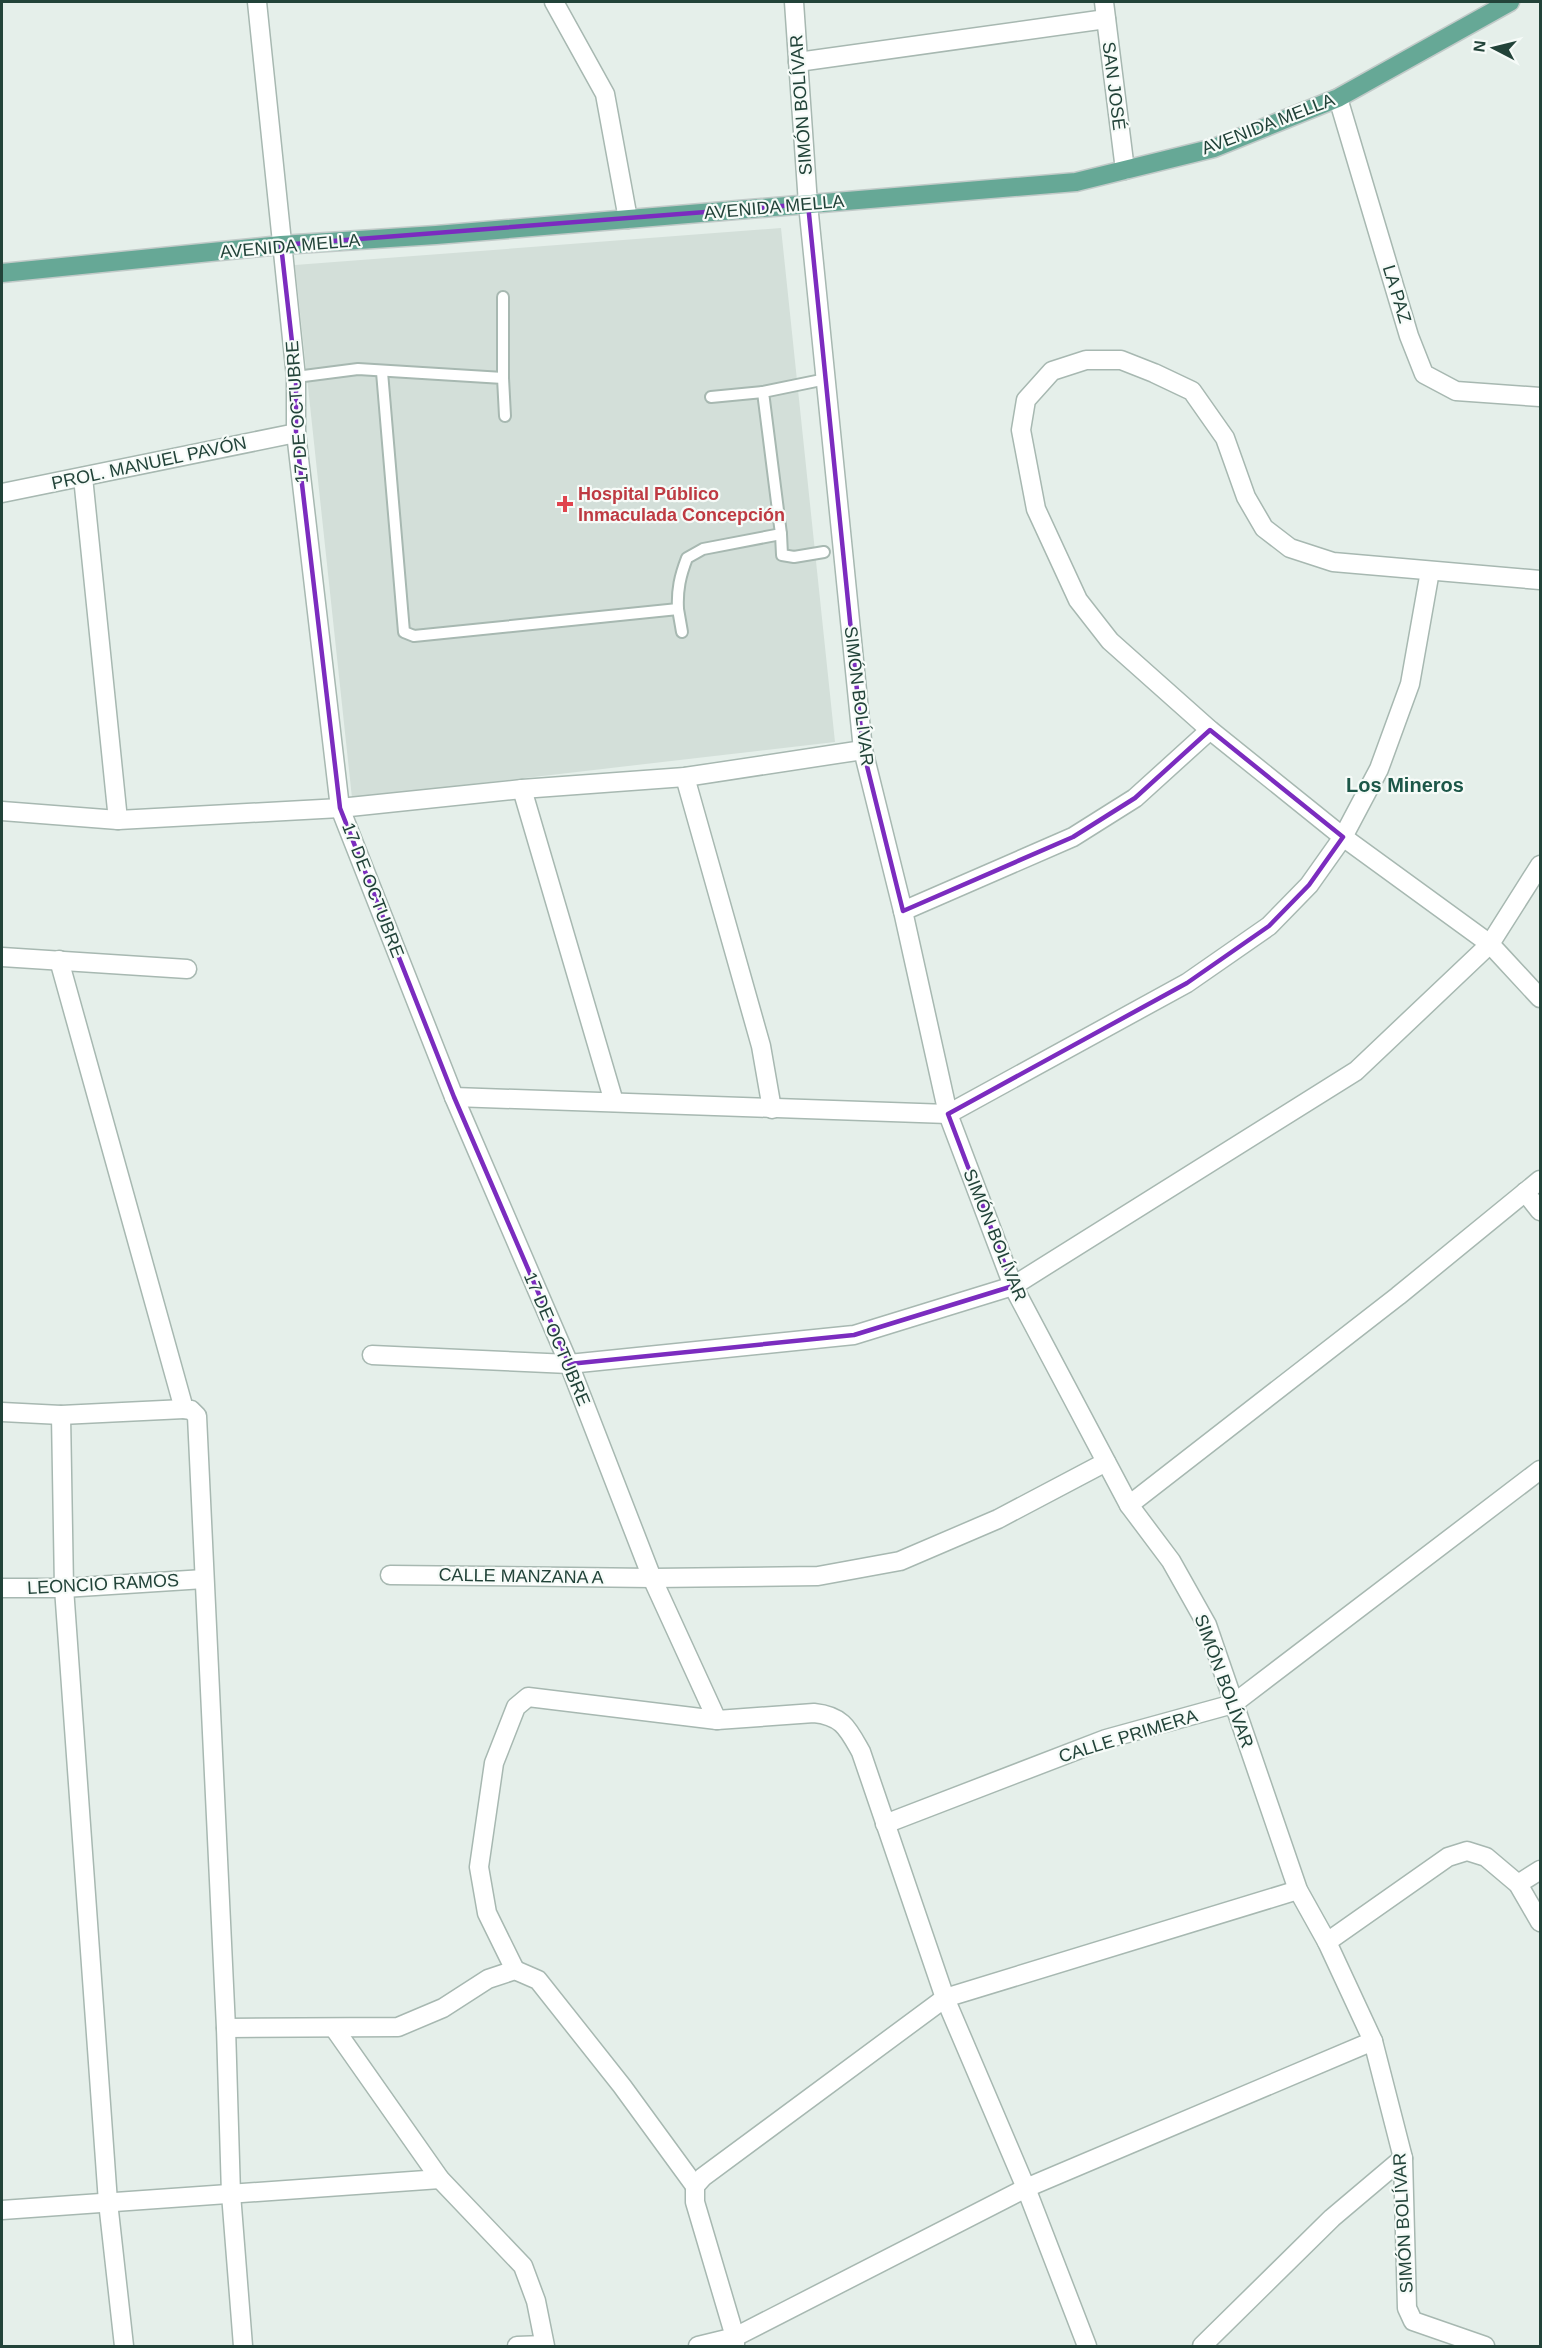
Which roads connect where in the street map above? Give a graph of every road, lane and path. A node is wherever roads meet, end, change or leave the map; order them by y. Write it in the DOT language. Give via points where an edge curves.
graph roads {
  1 [pos="257,2"];
  2 [pos="554,2"];
  3 [pos="794,2"];
  4 [pos="1510,2"];
  5 [pos="1105,10"];
  6 [pos="798,62"];
  7 [pos="1338,98"];
  8 [pos="1125,170"];
  9 [pos="808,204"];
  10 [pos="628,219"];
  11 [pos="281,245"];
  12 [pos="2,273"];
  13 [pos="503,297"];
  14 [pos="382,372"];
  15 [pos="296,377"];
  16 [pos="503,378"];
  17 [pos="826,379"];
  18 [pos="763,392"];
  19 [pos="711,397"];
  20 [pos="1540,397"];
  21 [pos="505,416"];
  22 [pos="296,432"];
  23 [pos="83,477"];
  24 [pos="2,493"];
  25 [pos="781,534"];
  26 [pos="824,552"];
  27 [pos="1430,571"];
  28 [pos="1540,580"];
  29 [pos="678,609"];
  30 [pos="682,632"];
  31 [pos="1210,730"];
  32 [pos="863,750"];
  33 [pos="686,777"];
  34 [pos="522,789"];
  35 [pos="340,808"];
  36 [pos="2,811"];
  37 [pos="118,820"];
  38 [pos="1343,837"];
  39 [pos="1540,865"];
  40 [pos="903,910"];
  41 [pos="1490,944"];
  42 [pos="2,957"];
  43 [pos="59,960"];
  44 [pos="187,969"];
  45 [pos="1540,998"];
  46 [pos="454,1097"];
  47 [pos="614,1102"];
  48 [pos="772,1109"];
  49 [pos="948,1114"];
  50 [pos="1540,1180"];
  51 [pos="1525,1192"];
  52 [pos="1540,1211"];
  53 [pos="1012,1286"];
  54 [pos="372,1355"];
  55 [pos="569,1364"];
  56 [pos="184,1409"];
  57 [pos="2,1412"];
  58 [pos="60,1415"];
  59 [pos="1106,1462"];
  60 [pos="1540,1470"];
  61 [pos="1129,1505"];
  62 [pos="390,1575"];
  63 [pos="652,1578"];
  64 [pos="204,1579"];
  65 [pos="2,1588"];
  66 [pos="64,1588"];
  67 [pos="1233,1704"];
  68 [pos="717,1720"];
  69 [pos="885,1824"];
  70 [pos="1540,1870"];
  71 [pos="1518,1884"];
  72 [pos="1298,1890"];
  73 [pos="1540,1922"];
  74 [pos="1327,1942"];
  75 [pos="515,1970"];
  76 [pos="945,1998"];
  77 [pos="226,2028"];
  78 [pos="334,2028"];
  79 [pos="1373,2041"];
  80 [pos="1403,2158"];
  81 [pos="440,2179"];
  82 [pos="695,2186"];
  83 [pos="1026,2187"];
  84 [pos="231,2194"];
  85 [pos="108,2202"];
  86 [pos="2,2210"];
  87 [pos="735,2342"];
  88 [pos="124,2346"];
  89 [pos="243,2346"];
  90 [pos="517,2346"];
  91 [pos="544,2346"];
  92 [pos="698,2346"];
  93 [pos="1088,2346"];
  94 [pos="1202,2346"];
  95 [pos="1485,2346"];
  1 -- 11 [label="street, 17 DE OCTUBRE"];
  2 -- 10 [label="street" via="605,94"];
  3 -- 6 [label="street, SIMÓN BOLÍVAR"];
  4 -- 7 [label="main road, AVENIDA MELLA"];
  5 -- 6 [label="street"];
  5 -- 8 [label="street, SAN JOSÉ"];
  6 -- 9 [label="street, SIMÓN BOLÍVAR"];
  7 -- 8 [label="main road, AVENIDA MELLA" via="1214,148"];
  7 -- 20 [label="street, LA PAZ" via="1409,336 1424,374 1456,391"];
  8 -- 9 [label="main road, AVENIDA MELLA" via="1076,182"];
  9 -- 10 [label="main road, AVENIDA MELLA"];
  9 -- 17 [label="street, SIMÓN BOLÍVAR"];
  10 -- 11 [label="main road, AVENIDA MELLA"];
  11 -- 12 [label="main road, AVENIDA MELLA"];
  11 -- 15 [label="street, 17 DE OCTUBRE"];
  13 -- 16 [label="lane"];
  14 -- 15 [label="lane" via="358,369"];
  14 -- 16 [label="lane"];
  14 -- 29 [label="lane" via="404,632 414,636"];
  15 -- 22 [label="street, 17 DE OCTUBRE"];
  16 -- 21 [label="lane"];
  17 -- 18 [label="lane"];
  17 -- 32 [label="street, SIMÓN BOLÍVAR"];
  18 -- 19 [label="lane"];
  18 -- 25 [label="lane"];
  22 -- 23 [label="street, PROL. MANUEL PAVÓN"];
  22 -- 35 [label="street, 17 DE OCTUBRE"];
  23 -- 24 [label="street, PROL. MANUEL PAVÓN"];
  23 -- 37 [label="street"];
  25 -- 26 [label="lane" via="782,555"];
  25 -- 29 [label="lane" via="703,549 687,558 679,580"];
  27 -- 28 [label="street"];
  27 -- 31 [label="street" via="1333,561 1290,548 1264,528 1246,497 1225,438 1192,391 1121,360 1086,360 1052,371 1026,400 1021,430 1035,509 1078,600 1110,641"];
  27 -- 38 [label="street" via="1410,684 1379,769"];
  29 -- 30 [label="lane"];
  31 -- 38 [label="street"];
  31 -- 40 [label="street" via="1135,798 1074,837"];
  32 -- 33 [label="street"];
  32 -- 40 [label="street, SIMÓN BOLÍVAR"];
  33 -- 34 [label="street"];
  33 -- 48 [label="street" via="761,1046"];
  34 -- 35 [label="street"];
  34 -- 47 [label="street"];
  35 -- 37 [label="street"];
  35 -- 46 [label="street, 17 DE OCTUBRE"];
  36 -- 37 [label="street"];
  38 -- 41 [label="street"];
  38 -- 49 [label="street" via="1309,885 1269,926 1187,983"];
  39 -- 41 [label="street"];
  40 -- 49 [label="street, SIMÓN BOLÍVAR"];
  41 -- 45 [label="street"];
  41 -- 53 [label="street" via="1356,1071"];
  42 -- 43 [label="street"];
  43 -- 44 [label="street"];
  43 -- 56 [label="street"];
  46 -- 47 [label="street"];
  46 -- 55 [label="street, 17 DE OCTUBRE"];
  47 -- 48 [label="street"];
  48 -- 49 [label="street"];
  49 -- 53 [label="street, SIMÓN BOLÍVAR"];
  50 -- 51 [label="street"];
  51 -- 52 [label="street"];
  51 -- 61 [label="street"];
  53 -- 55 [label="street" via="854,1335"];
  53 -- 59 [label="street, SIMÓN BOLÍVAR"];
  54 -- 55 [label="street"];
  55 -- 63 [label="street, 17 DE OCTUBRE"];
  56 -- 58 [label="street"];
  56 -- 64 [label="street" via="196,1416"];
  57 -- 58 [label="street"];
  58 -- 66 [label="street"];
  59 -- 61 [label="street, SIMÓN BOLÍVAR"];
  59 -- 63 [label="street, CALLE MANZANA A" via="998,1519 900,1561 818,1576"];
  60 -- 67 [label="street, CALLE PRIMERA"];
  61 -- 67 [label="street, SIMÓN BOLÍVAR" via="1171,1561 1207,1626"];
  62 -- 63 [label="street, CALLE MANZANA A"];
  63 -- 68 [label="street, 17 DE OCTUBRE"];
  64 -- 66 [label="street, LEONCIO RAMOS"];
  64 -- 77 [label="street"];
  65 -- 66 [label="street, LEONCIO RAMOS"];
  66 -- 85 [label="street"];
  67 -- 69 [label="street, CALLE PRIMERA" via="1106,1739"];
  67 -- 72 [label="street, SIMÓN BOLÍVAR"];
  68 -- 69 [label="street" via="829,1714 845,1725 861,1752"];
  68 -- 75 [label="street" via="528,1697 516,1707 494,1762 479,1867 488,1913"];
  69 -- 76 [label="street"];
  70 -- 71 [label="street"];
  71 -- 73 [label="street"];
  71 -- 74 [label="street" via="1486,1857 1467,1851 1448,1857"];
  72 -- 74 [label="street, SIMÓN BOLÍVAR"];
  72 -- 76 [label="street"];
  74 -- 79 [label="street, SIMÓN BOLÍVAR"];
  75 -- 78 [label="street" via="488,1979 443,2008 398,2027"];
  75 -- 82 [label="street" via="538,1980"];
  76 -- 82 [label="street"];
  76 -- 83 [label="street"];
  77 -- 78 [label="street"];
  77 -- 84 [label="street"];
  78 -- 81 [label="street"];
  79 -- 80 [label="street, SIMÓN BOLÍVAR"];
  79 -- 83 [label="street"];
  80 -- 94 [label="street" via="1332,2218"];
  80 -- 95 [label="street, SIMÓN BOLÍVAR" via="1407,2308 1413,2321"];
  81 -- 84 [label="street"];
  81 -- 91 [label="street" via="523,2266 536,2301"];
  82 -- 87 [label="street" via="695,2202"];
  83 -- 87 [label="street"];
  83 -- 93 [label="street"];
  84 -- 85 [label="street"];
  84 -- 89 [label="street"];
  85 -- 86 [label="street"];
  85 -- 88 [label="street"];
  87 -- 92 [label="street"];
  90 -- 91 [label="street"];
}
